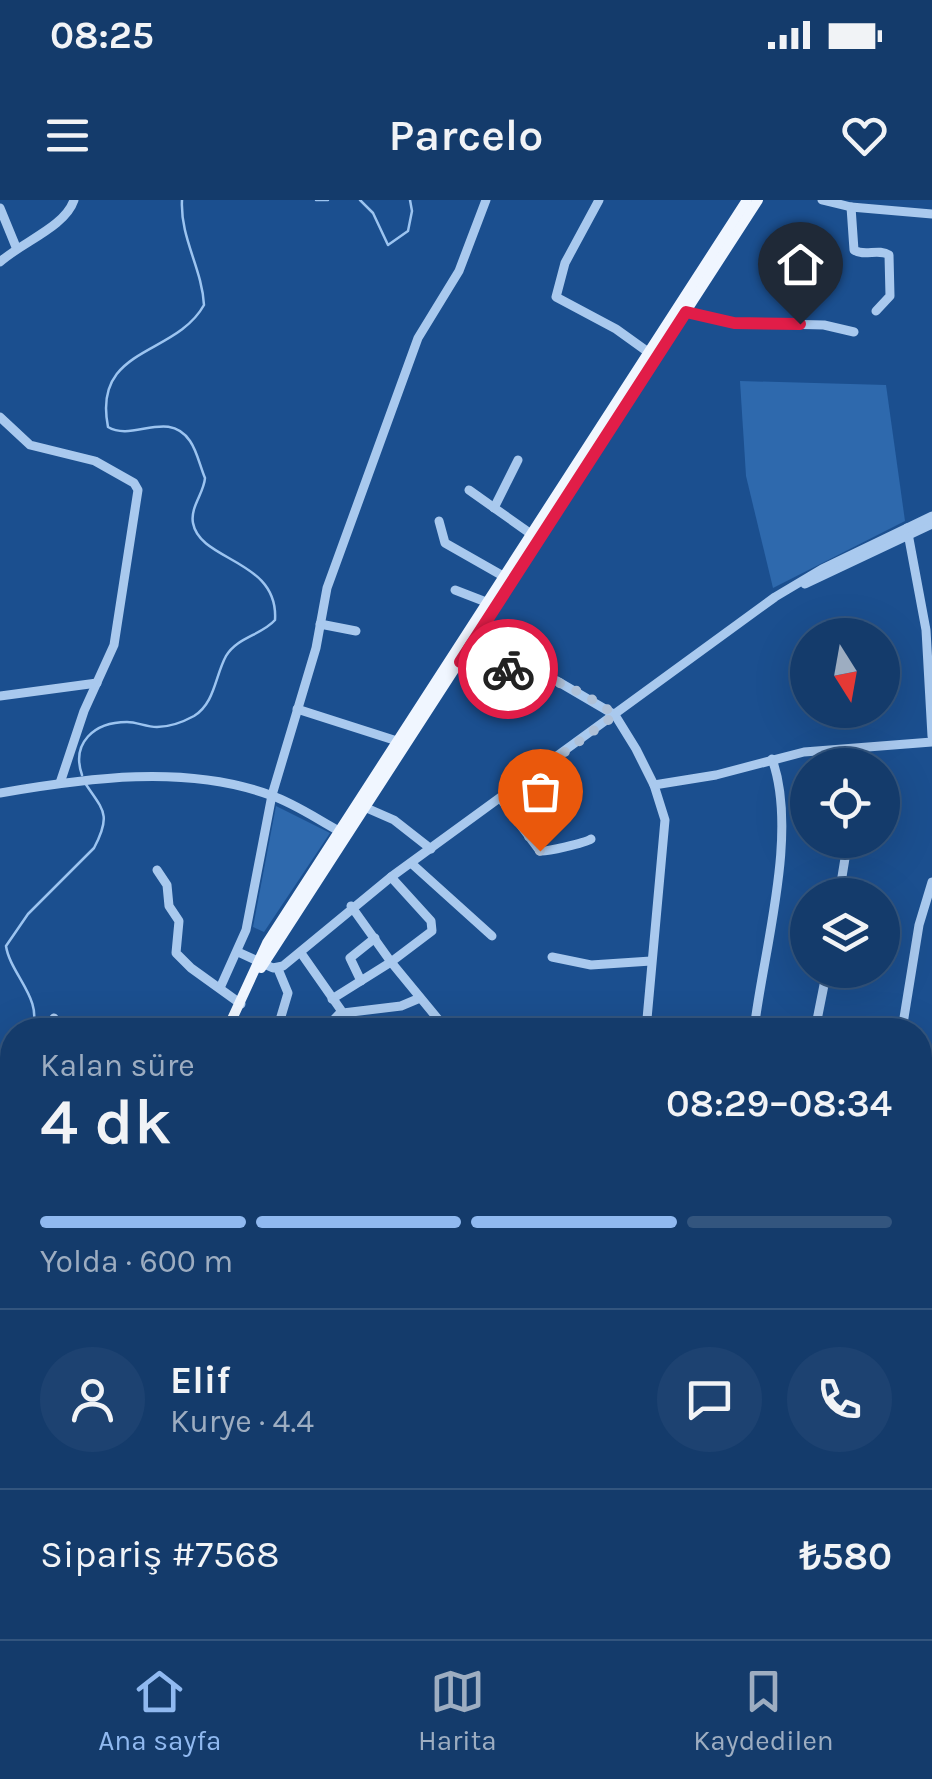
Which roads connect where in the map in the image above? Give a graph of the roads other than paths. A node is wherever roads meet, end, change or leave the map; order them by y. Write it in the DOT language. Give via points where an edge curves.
graph roads {
  1 [pos="74,200"];
  2 [pos="486,200"];
  3 [pos="599,200"];
  4 [pos="758,200"];
  5 [pos="822,200"];
  6 [pos="744,201"];
  7 [pos="851,207"];
  8 [pos="0,208"];
  9 [pos="932,214"];
  10 [pos="16,247"];
  11 [pos="0,262"];
  12 [pos="681,310"];
  13 [pos="876,311"];
  14 [pos="854,332"];
  15 [pos="648,352"];
  16 [pos="0,416"];
  17 [pos="518,460"];
  18 [pos="469,490"];
  19 [pos="494,508"];
  20 [pos="932,516"];
  21 [pos="439,521"];
  22 [pos="932,524"];
  23 [pos="908,532"];
  24 [pos="531,534"];
  25 [pos="504,576"];
  26 [pos="454,590"];
  27 [pos="486,602"];
  28 [pos="320,624"];
  29 [pos="356,631"];
  30 [pos="455,660"];
  31 [pos="97,683"];
  32 [pos="0,696"];
  33 [pos="298,709"];
  34 [pos="615,715"];
  35 [pos="932,739"];
  36 [pos="397,741"];
  37 [pos="772,759"];
  38 [pos="60,782"];
  39 [pos="654,784"];
  40 [pos="0,793"];
  41 [pos="272,795"];
  42 [pos="501,799"];
  43 [pos="361,805"];
  44 [pos="339,831"];
  45 [pos="591,839"];
  46 [pos="431,849"];
  47 [pos="411,862"];
  48 [pos="157,870"];
  49 [pos="391,876"];
  50 [pos="932,882"];
  51 [pos="352,906"];
  52 [pos="246,930"];
  53 [pos="492,936"];
  54 [pos="374,938"];
  55 [pos="267,943"];
  56 [pos="238,952"];
  57 [pos="301,953"];
  58 [pos="552,956"];
  59 [pos="651,961"];
  60 [pos="260,962"];
  61 [pos="391,962"];
  62 [pos="278,968"];
  63 [pos="361,981"];
  64 [pos="220,988"];
  65 [pos="823,988"];
  66 [pos="332,998"];
  67 [pos="420,998"];
  68 [pos="239,1002"];
  69 [pos="340,1012"];
  70 [pos="232,1018"];
  71 [pos="282,1018"];
  72 [pos="335,1018"];
  73 [pos="437,1018"];
  74 [pos="647,1018"];
  75 [pos="756,1018"];
  76 [pos="817,1018"];
  77 [pos="904,1018"];
  1 -- 10 [label="street" via="60,221"];
  2 -- 28 [label="street" via="459,270 418,338 327,588"];
  3 -- 15 [label="street" via="556,296"];
  4 -- 12 [label="main road"];
  5 -- 7 [label="street"];
  6 -- 12 [label="main road"];
  7 -- 9 [label="street"];
  7 -- 13 [label="street" via="854,250 889,255 890,296"];
  8 -- 10 [label="street"];
  10 -- 11 [label="street"];
  12 -- 14 [label="street" via="734,323"];
  12 -- 15 [label="main road"];
  12 -- 30 [label="main road"];
  15 -- 24 [label="main road"];
  16 -- 31 [label="street" via="30,445 95,461 138,490 116,639"];
  17 -- 19 [label="street"];
  18 -- 19 [label="street"];
  19 -- 24 [label="street"];
  20 -- 23 [label="street"];
  21 -- 25 [label="street" via="442,540"];
  22 -- 23 [label="street"];
  23 -- 34 [label="street" via="775,597"];
  23 -- 35 [label="street" via="926,630"];
  24 -- 25 [label="main road"];
  25 -- 27 [label="main road"];
  26 -- 27 [label="street"];
  27 -- 30 [label="main road"];
  28 -- 29 [label="street"];
  28 -- 33 [label="street"];
  30 -- 34 [label="street" via="538,673"];
  30 -- 36 [label="main road"];
  30 -- 43 [label="main road"];
  31 -- 32 [label="street"];
  31 -- 38 [label="street"];
  33 -- 36 [label="street"];
  33 -- 41 [label="street"];
  34 -- 39 [label="street"];
  34 -- 42 [label="street"];
  35 -- 37 [label="street"];
  36 -- 43 [label="main road"];
  37 -- 39 [label="street"];
  37 -- 75 [label="street" via="780,835"];
  38 -- 40 [label="street"];
  38 -- 41 [label="street" via="127,776"];
  39 -- 59 [label="street" via="666,820"];
  41 -- 44 [label="street"];
  41 -- 52 [label="street"];
  42 -- 45 [label="street" via="540,851"];
  42 -- 46 [label="street"];
  43 -- 44 [label="main road"];
  43 -- 46 [label="street"];
  43 -- 60 [label="main road"];
  44 -- 55 [label="main road"];
  46 -- 47 [label="street"];
  47 -- 49 [label="street"];
  47 -- 53 [label="street"];
  48 -- 64 [label="street" via="179,921 176,953"];
  49 -- 51 [label="street"];
  49 -- 61 [label="street" via="433,926"];
  50 -- 77 [label="street"];
  51 -- 54 [label="street"];
  51 -- 57 [label="street"];
  52 -- 55 [label="street"];
  52 -- 56 [label="street"];
  54 -- 61 [label="street"];
  54 -- 63 [label="street" via="350,958"];
  55 -- 60 [label="main road"];
  56 -- 60 [label="street"];
  56 -- 64 [label="street"];
  57 -- 62 [label="street"];
  57 -- 66 [label="street"];
  58 -- 59 [label="street" via="591,965"];
  59 -- 74 [label="street"];
  60 -- 62 [label="street"];
  60 -- 68 [label="main road"];
  61 -- 63 [label="street"];
  61 -- 67 [label="street"];
  62 -- 71 [label="street" via="288,993"];
  63 -- 66 [label="street"];
  64 -- 68 [label="street"];
  65 -- 76 [label="street"];
  66 -- 69 [label="street"];
  67 -- 69 [label="street"];
  67 -- 73 [label="street"];
  68 -- 70 [label="main road"];
  69 -- 72 [label="street"];
}
